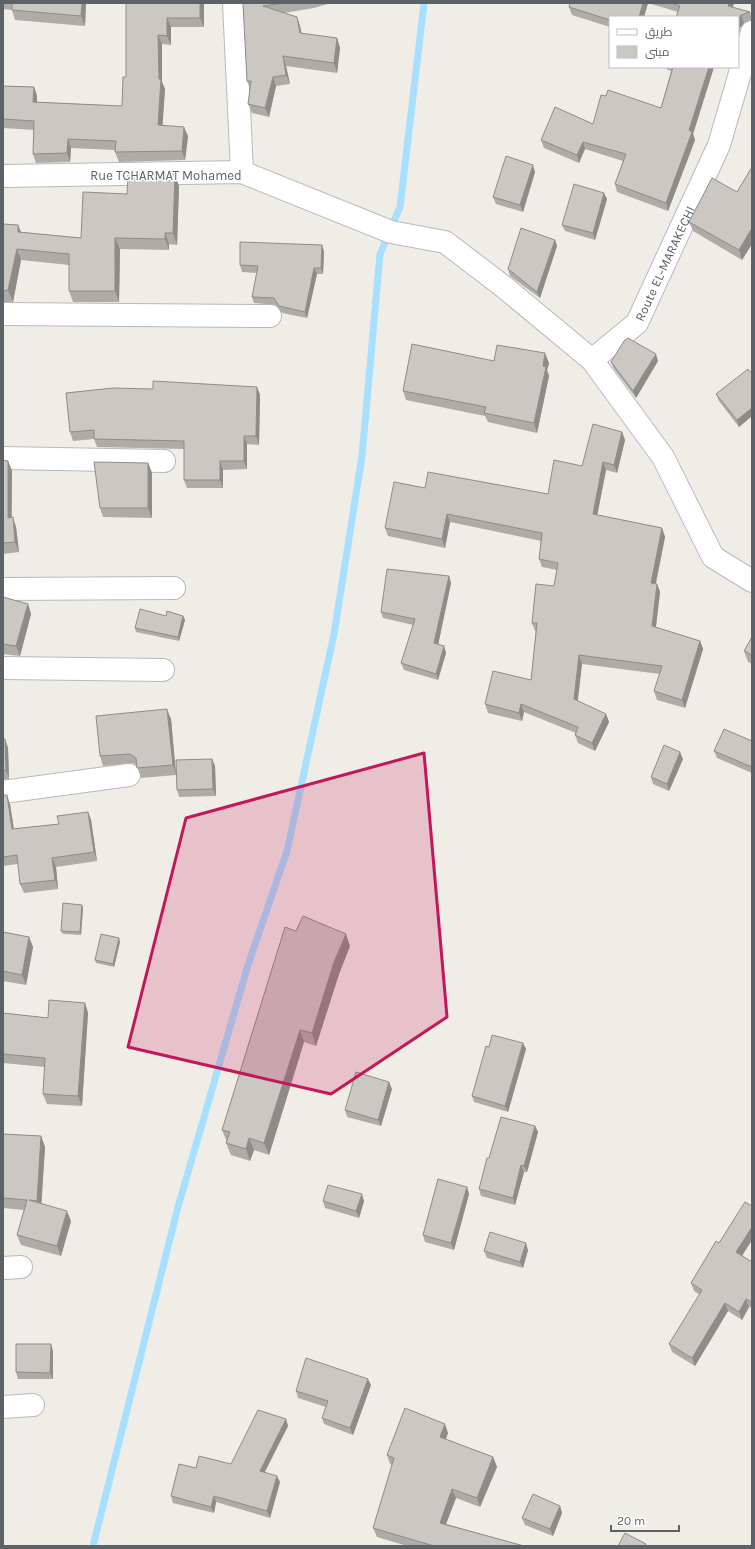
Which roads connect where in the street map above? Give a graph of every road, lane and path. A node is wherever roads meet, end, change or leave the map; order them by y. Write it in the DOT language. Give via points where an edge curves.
graph roads {
  1 [pos="234,3"];
  2 [pos="752,32"];
  3 [pos="242,172"];
  4 [pos="3,176"];
  5 [pos="3,314"];
  6 [pos="270,316"];
  7 [pos="592,360"];
  8 [pos="3,458"];
  9 [pos="164,461"];
  10 [pos="752,581"];
  11 [pos="174,588"];
  12 [pos="3,590"];
  13 [pos="3,668"];
  14 [pos="163,670"];
  15 [pos="129,775"];
  16 [pos="3,792"];
  17 [pos="33,1405"];
  18 [pos="3,1407"];
  1 -- 3 [label="street"];
  2 -- 7 [label="street, Route EL-MARAKECHI" via="719,145 637,323"];
  3 -- 4 [label="street, Rue TCHARMAT Mohamed"];
  3 -- 7 [label="street, Rue TCHARMAT Mohamed" via="391,232 445,242"];
  5 -- 6 [label="street"];
  7 -- 10 [label="street" via="663,457 713,557"];
  8 -- 9 [label="street"];
  11 -- 12 [label="street"];
  13 -- 14 [label="street"];
  15 -- 16 [label="street"];
  17 -- 18 [label="street"];
}
